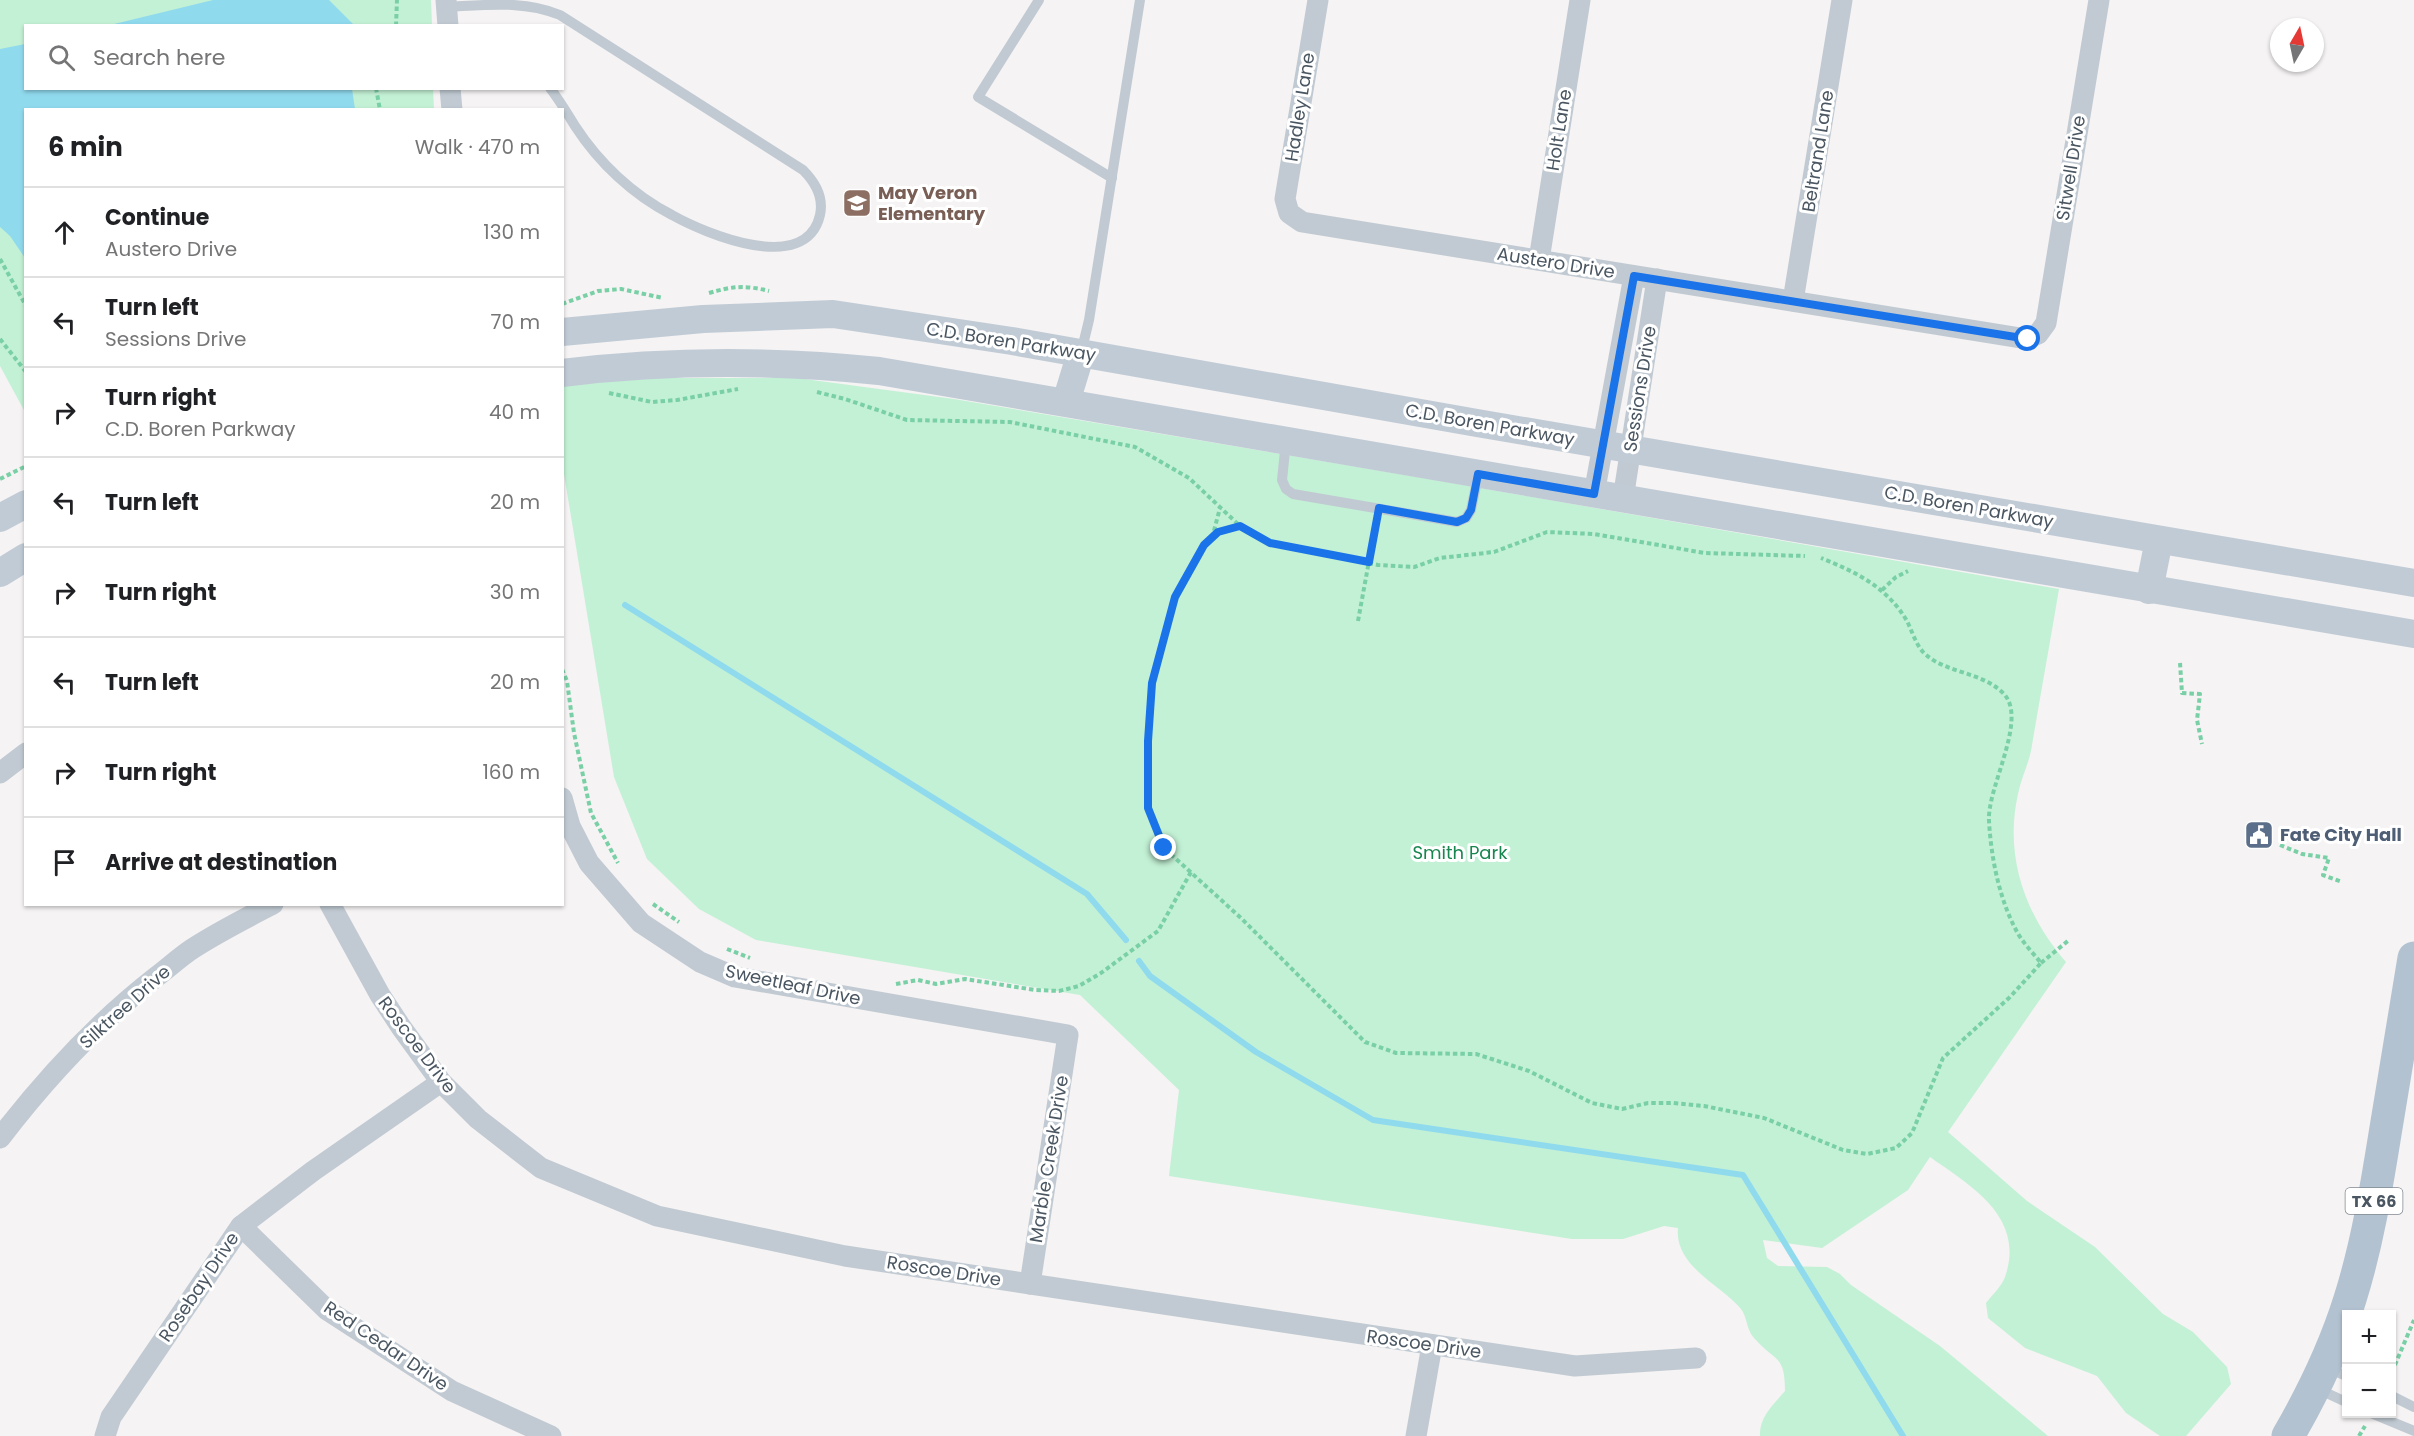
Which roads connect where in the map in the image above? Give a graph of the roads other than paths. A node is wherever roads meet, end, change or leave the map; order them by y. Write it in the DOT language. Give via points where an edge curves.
graph roads {
  1 [pos="1039,0"];
  2 [pos="1140,0"];
  3 [pos="1318,0"];
  4 [pos="1580,0"];
  5 [pos="1842,0"];
  6 [pos="2099,0"];
  7 [pos="447,11"];
  8 [pos="450,90"];
  9 [pos="551,90"];
  10 [pos="452,108"];
  11 [pos="564,108"];
  12 [pos="564,108"];
  13 [pos="1112,178"];
  14 [pos="1289,213"];
  15 [pos="1539,260"];
  16 [pos="1634,276"];
  17 [pos="1657,279"];
  18 [pos="1793,301"];
  19 [pos="564,332"];
  20 [pos="2038,334"];
  21 [pos="1081,353"];
  22 [pos="564,373"];
  23 [pos="1066,402"];
  24 [pos="1286,441"];
  25 [pos="1617,447"];
  26 [pos="1478,474"];
  27 [pos="1594,494"];
  28 [pos="1623,499"];
  29 [pos="24,505"];
  30 [pos="0,518"];
  31 [pos="2159,540"];
  32 [pos="24,558"];
  33 [pos="0,573"];
  34 [pos="2414,583"];
  35 [pos="2149,590"];
  36 [pos="2414,634"];
  37 [pos="24,755"];
  38 [pos="0,773"];
  39 [pos="564,805"];
  40 [pos="269,906"];
  41 [pos="331,906"];
  42 [pos="2414,958"];
  43 [pos="1068,1035"];
  44 [pos="441,1082"];
  45 [pos="0,1138"];
  46 [pos="241,1226"];
  47 [pos="1030,1284"];
  48 [pos="1432,1345"];
  49 [pos="1696,1358"];
  50 [pos="2328,1377"];
  51 [pos="2342,1396"];
  52 [pos="2396,1398"];
  53 [pos="2414,1407"];
  54 [pos="2384,1418"];
  55 [pos="2414,1431"];
  56 [pos="105,1436"];
  57 [pos="551,1436"];
  58 [pos="1416,1436"];
  59 [pos="2288,1436"];
  1 -- 13 [label="lane" via="978,97"];
  2 -- 13 [label="lane"];
  3 -- 14 [label="street, Hadley Lane" via="1285,199"];
  4 -- 15 [label="street, Holt Lane"];
  5 -- 18 [label="street, Beltrand Lane"];
  6 -- 20 [label="street, Sitwell Drive" via="2046,323"];
  7 -- 12 [label="lane" via="528,4 560,15 802,170 816,186 820,215 803,240 786,247 723,237 671,215 633,189 607,166"];
  8 -- 10 [label="street"];
  9 -- 11 [label="lane"];
  13 -- 21 [label="lane"];
  14 -- 15 [label="street, Austero Drive" via="1302,222"];
  15 -- 16 [label="street, Austero Drive"];
  16 -- 17 [label="street, Austero Drive"];
  16 -- 25 [label="street, Sessions Drive"];
  17 -- 18 [label="street, Austero Drive"];
  17 -- 25 [label="street, Sessions Drive"];
  18 -- 20 [label="street, Austero Drive" via="2028,339"];
  19 -- 21 [label="street, C.D. Boren Parkway" via="703,319 833,314"];
  21 -- 23 [label="street"];
  21 -- 25 [label="street, C.D. Boren Parkway"];
  22 -- 23 [label="street" via="627,365 765,362 879,371"];
  23 -- 24 [label="street"];
  24 -- 26 [label="street"];
  24 -- 26 [label="lane" via="1282,480 1293,494 1457,522 1471,510"];
  25 -- 27 [label="street, Sessions Drive"];
  25 -- 28 [label="street, Sessions Drive"];
  25 -- 31 [label="street, C.D. Boren Parkway"];
  26 -- 27 [label="street"];
  27 -- 28 [label="street"];
  28 -- 35 [label="street"];
  29 -- 30 [label="street"];
  31 -- 34 [label="street, C.D. Boren Parkway"];
  31 -- 35 [label="street"];
  32 -- 33 [label="street"];
  35 -- 36 [label="street"];
  37 -- 38 [label="street"];
  39 -- 43 [label="street, Sweetleaf Drive" via="589,862 641,923 700,962 735,977"];
  40 -- 45 [label="street, Silktree Drive" via="191,949 140,990 62,1064"];
  41 -- 44 [label="street, Roscoe Drive" via="380,995"];
  42 -- 50 [label="main road, TX 66" via="2367,1236"];
  43 -- 47 [label="street, Marble Creek Drive"];
  44 -- 46 [label="street, Rosebay Drive"];
  44 -- 47 [label="street, Roscoe Drive" via="478,1119 541,1168 657,1216 845,1256"];
  46 -- 56 [label="street, Rosebay Drive" via="111,1416"];
  46 -- 57 [label="street, Red Cedar Drive" via="327,1310 452,1391"];
  47 -- 48 [label="street, Roscoe Drive"];
  48 -- 49 [label="street, Roscoe Drive" via="1575,1366"];
  48 -- 58 [label="street"];
  50 -- 51 [label="lane"];
  50 -- 59 [label="main road, TX 66"];
  52 -- 53 [label="lane"];
  54 -- 55 [label="lane"];
}
